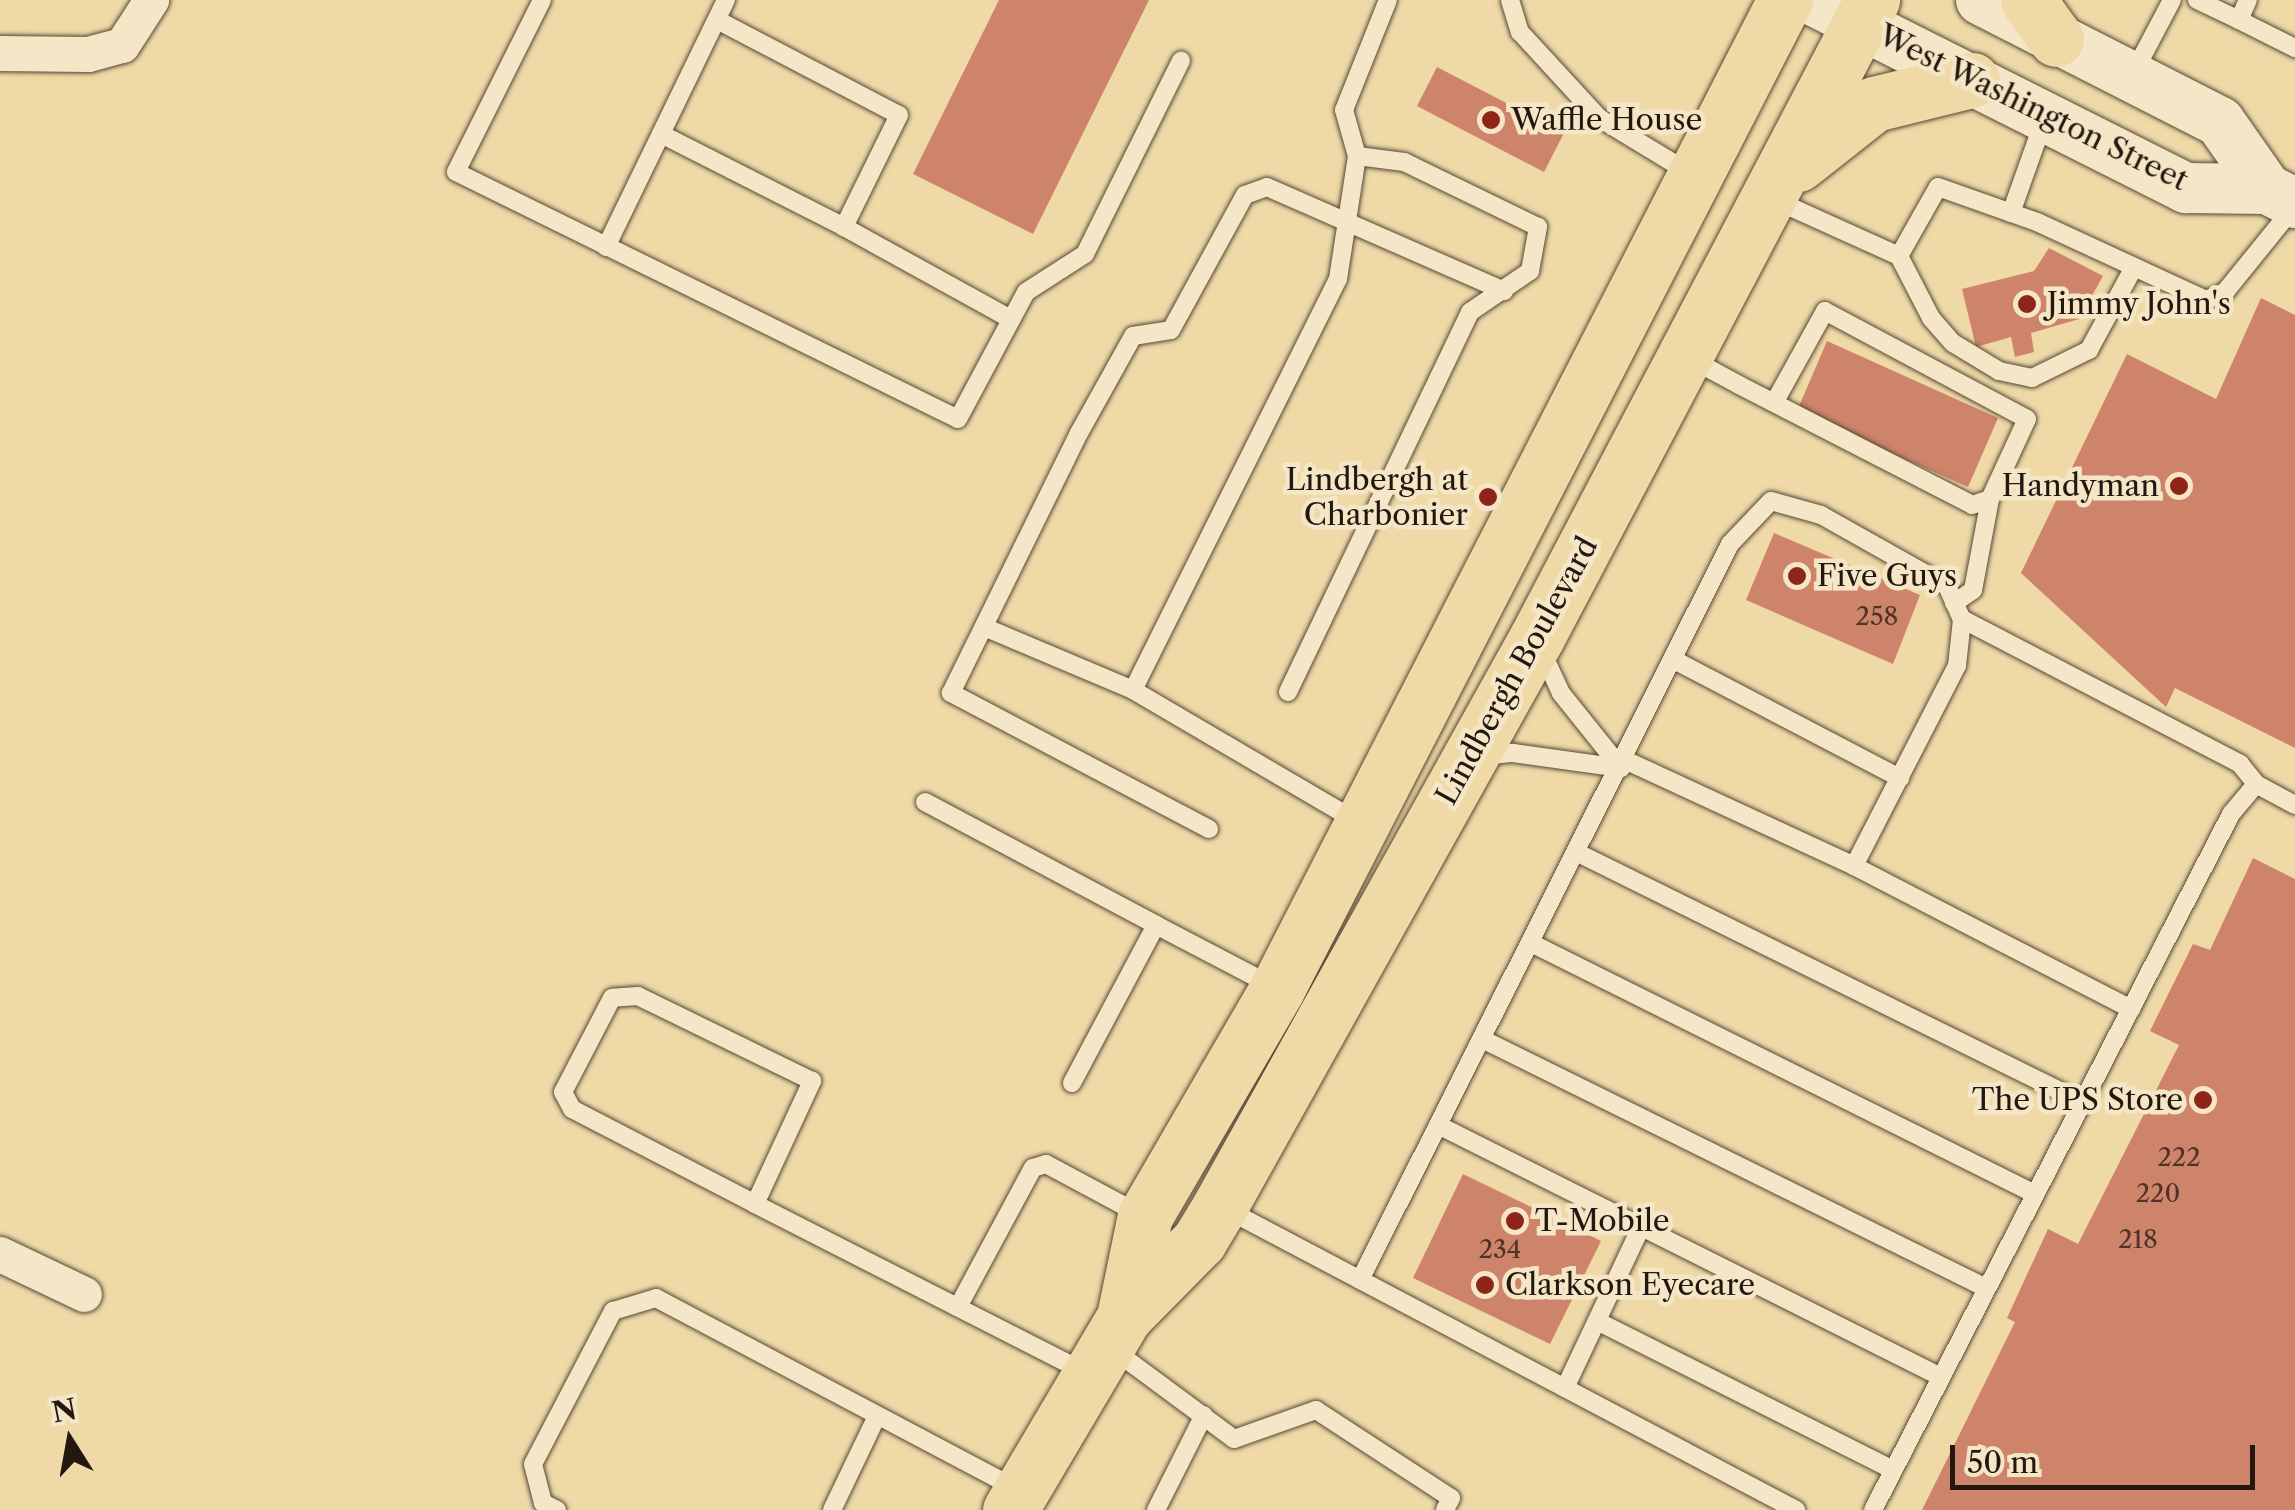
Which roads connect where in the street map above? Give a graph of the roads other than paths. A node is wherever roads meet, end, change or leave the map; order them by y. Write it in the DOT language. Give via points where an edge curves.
graph roads {
  1 [pos="151,0"];
  2 [pos="542,0"];
  3 [pos="726,0"];
  4 [pos="1388,0"];
  5 [pos="1510,0"];
  6 [pos="1785,0"];
  7 [pos="1812,0"];
  8 [pos="1981,0"];
  9 [pos="2172,0"];
  10 [pos="2197,0"];
  11 [pos="2248,0"];
  12 [pos="1866,12"];
  13 [pos="717,20"];
  14 [pos="2042,20"];
  15 [pos="2239,20"];
  16 [pos="2295,48"];
  17 [pos="0,53"];
  18 [pos="1181,61"];
  19 [pos="2132,77"];
  20 [pos="1972,80"];
  21 [pos="2044,117"];
  22 [pos="660,134"];
  23 [pos="1357,156"];
  24 [pos="1693,176"];
  25 [pos="1775,188"];
  26 [pos="2286,199"];
  27 [pos="2011,214"];
  28 [pos="1347,220"];
  29 [pos="844,228"];
  30 [pos="606,247"];
  31 [pos="1899,256"];
  32 [pos="2134,267"];
  33 [pos="1504,290"];
  34 [pos="1011,320"];
  35 [pos="1686,356"];
  36 [pos="1774,403"];
  37 [pos="1990,499"];
  38 [pos="1958,611"];
  39 [pos="984,627"];
  40 [pos="1537,637"];
  41 [pos="1676,661"];
  42 [pos="1133,690"];
  43 [pos="1288,692"];
  44 [pos="1472,757"];
  45 [pos="1623,764"];
  46 [pos="1900,778"];
  47 [pos="2256,784"];
  48 [pos="925,802"];
  49 [pos="2295,805"];
  50 [pos="1364,825"];
  51 [pos="1208,829"];
  52 [pos="1578,853"];
  53 [pos="1854,866"];
  54 [pos="1156,925"];
  55 [pos="1532,944"];
  56 [pos="1277,989"];
  57 [pos="2130,1009"];
  58 [pos="1482,1039"];
  59 [pos="1072,1082"];
  60 [pos="2082,1102"];
  61 [pos="1438,1124"];
  62 [pos="2035,1194"];
  63 [pos="755,1204"];
  64 [pos="1220,1206"];
  65 [pos="1145,1216"];
  66 [pos="1641,1227"];
  67 [pos="0,1254"];
  68 [pos="1360,1280"];
  69 [pos="1986,1288"];
  70 [pos="84,1294"];
  71 [pos="958,1307"];
  72 [pos="1597,1320"];
  73 [pos="1107,1346"];
  74 [pos="1941,1378"];
  75 [pos="1566,1388"];
  76 [pos="1204,1415"];
  77 [pos="877,1416"];
  78 [pos="1893,1470"];
  79 [pos="1015,1501"];
  80 [pos="558,1510"];
  81 [pos="832,1510"];
  82 [pos="1156,1510"];
  83 [pos="1445,1510"];
  84 [pos="1796,1510"];
  85 [pos="1872,1510"];
  1 -- 17 [label="street" via="122,45 88,54"];
  2 -- 30 [label="lane" via="456,172"];
  3 -- 13 [label="lane"];
  4 -- 23 [label="lane" via="1344,110"];
  5 -- 24 [label="lane" via="1520,32 1599,118"];
  6 -- 24 [label="main road, Lindbergh Boulevard"];
  7 -- 12 [label="main road, West Washington Street"];
  8 -- 14 [label="main road"];
  9 -- 19 [label="lane"];
  10 -- 15 [label="lane"];
  11 -- 15 [label="lane"];
  12 -- 20 [label="main road, West Washington Street"];
  12 -- 25 [label="main road, Lindbergh Boulevard"];
  13 -- 22 [label="lane"];
  13 -- 29 [label="lane" via="899,115"];
  14 -- 19 [label="main road"];
  15 -- 16 [label="lane"];
  18 -- 34 [label="lane" via="1086,254 1026,292"];
  19 -- 26 [label="main road" via="2220,122"];
  20 -- 21 [label="main road, West Washington Street"];
  20 -- 25 [label="main road" via="1874,104"];
  21 -- 26 [label="main road, West Washington Street" via="2186,188"];
  21 -- 27 [label="lane"];
  22 -- 29 [label="lane"];
  22 -- 30 [label="lane"];
  23 -- 28 [label="lane"];
  23 -- 33 [label="lane" via="1404,162 1538,227 1530,271"];
  24 -- 50 [label="main road, Lindbergh Boulevard"];
  25 -- 31 [label="lane"];
  25 -- 35 [label="main road, Lindbergh Boulevard"];
  26 -- 32 [label="lane" via="2224,292 2206,300"];
  27 -- 31 [label="lane" via="1938,187"];
  27 -- 32 [label="lane"];
  28 -- 33 [label="lane"];
  28 -- 39 [label="lane" via="1266,188 1245,195 1171,330 1132,336"];
  28 -- 42 [label="lane" via="1338,280"];
  29 -- 34 [label="lane"];
  30 -- 34 [label="lane" via="958,419"];
  31 -- 32 [label="lane" via="1931,318 1953,343 1998,372 2032,378 2088,350"];
  33 -- 43 [label="lane" via="1470,312"];
  35 -- 36 [label="lane"];
  35 -- 40 [label="main road, Lindbergh Boulevard"];
  36 -- 37 [label="lane" via="1972,505"];
  36 -- 37 [label="lane" via="1825,311 2027,418"];
  37 -- 38 [label="lane" via="1973,590"];
  38 -- 41 [label="lane" via="1947,586 1821,514 1771,501 1730,544"];
  38 -- 46 [label="lane" via="1957,666"];
  38 -- 47 [label="lane" via="2240,764"];
  39 -- 42 [label="lane"];
  39 -- 51 [label="lane" via="951,693"];
  40 -- 44 [label="main road, Lindbergh Boulevard"];
  40 -- 45 [label="lane" via="1561,693"];
  41 -- 45 [label="lane"];
  41 -- 46 [label="lane"];
  42 -- 50 [label="lane"];
  44 -- 45 [label="lane" via="1513,753"];
  44 -- 64 [label="main road, Lindbergh Boulevard"];
  45 -- 52 [label="lane"];
  45 -- 53 [label="lane"];
  46 -- 53 [label="lane"];
  47 -- 49 [label="lane"];
  47 -- 57 [label="lane" via="2231,814"];
  48 -- 54 [label="lane"];
  50 -- 56 [label="main road, Lindbergh Boulevard"];
  52 -- 55 [label="lane"];
  52 -- 60 [label="lane"];
  53 -- 57 [label="lane"];
  54 -- 56 [label="lane"];
  54 -- 59 [label="lane"];
  55 -- 58 [label="lane"];
  55 -- 62 [label="lane"];
  56 -- 65 [label="main road, Lindbergh Boulevard"];
  57 -- 60 [label="lane"];
  58 -- 61 [label="lane"];
  58 -- 69 [label="lane"];
  60 -- 62 [label="lane"];
  61 -- 66 [label="lane"];
  61 -- 68 [label="lane"];
  62 -- 69 [label="lane"];
  63 -- 63 [label="lane" via="572,1109 563,1092 612,998 638,996 812,1081"];
  63 -- 71 [label="lane"];
  64 -- 68 [label="lane"];
  64 -- 73 [label="main road, Lindbergh Boulevard" via="1199,1241"];
  65 -- 71 [label="lane" via="1046,1164 1032,1168"];
  65 -- 73 [label="main road, Lindbergh Boulevard"];
  66 -- 72 [label="lane"];
  66 -- 74 [label="lane"];
  67 -- 70 [label="street"];
  68 -- 75 [label="lane"];
  69 -- 74 [label="lane"];
  71 -- 73 [label="lane"];
  72 -- 75 [label="lane"];
  72 -- 78 [label="lane"];
  73 -- 76 [label="lane"];
  73 -- 79 [label="main road, Lindbergh Boulevard"];
  74 -- 78 [label="lane"];
  75 -- 84 [label="lane"];
  76 -- 82 [label="lane"];
  76 -- 83 [label="lane" via="1234,1439 1316,1410 1450,1498"];
  77 -- 79 [label="lane"];
  77 -- 80 [label="lane" via="656,1298 613,1311 533,1464 542,1503"];
  77 -- 81 [label="lane"];
  78 -- 85 [label="lane"];
}
